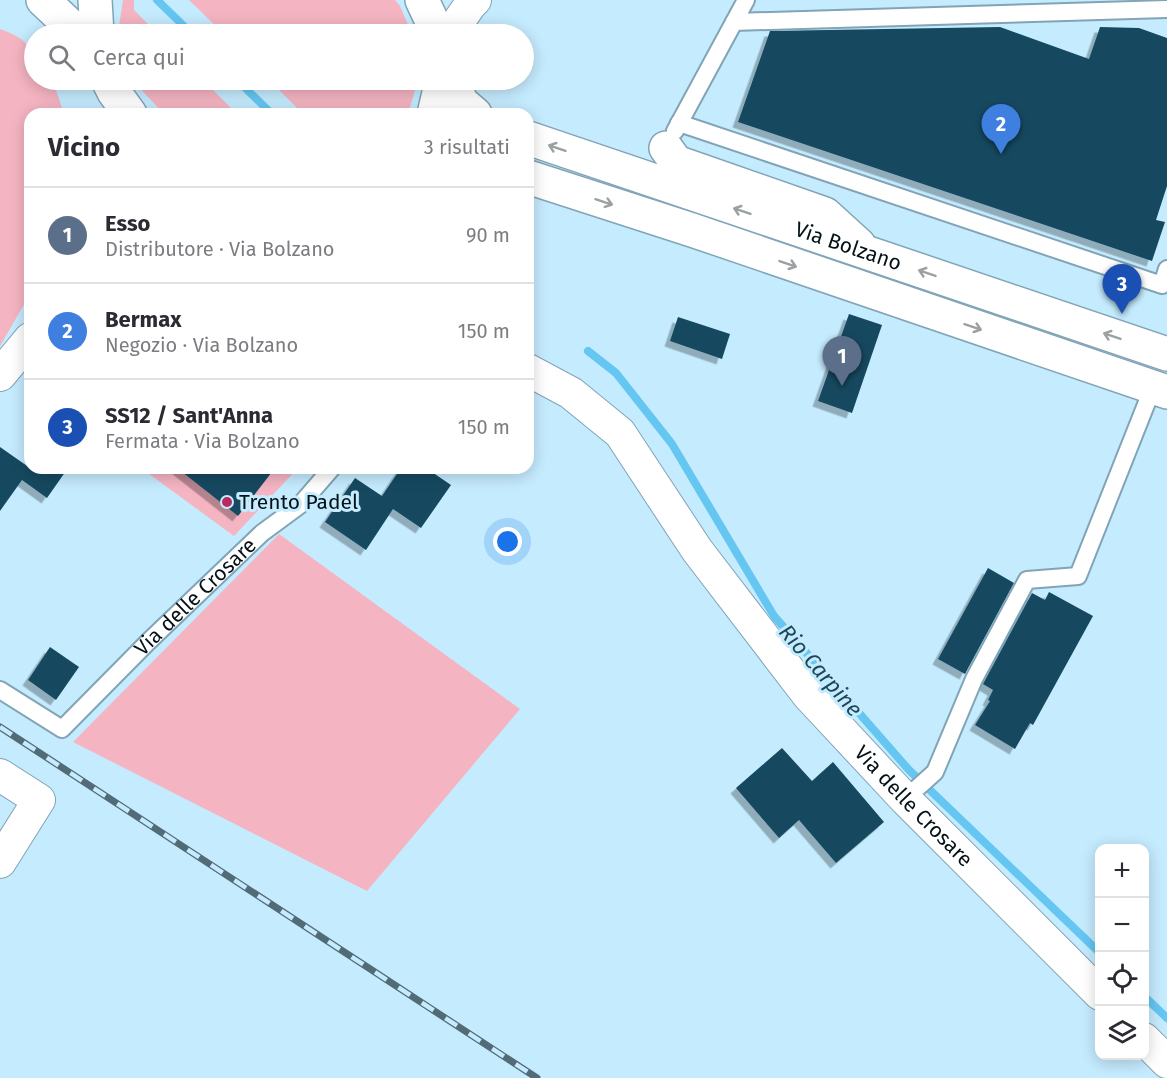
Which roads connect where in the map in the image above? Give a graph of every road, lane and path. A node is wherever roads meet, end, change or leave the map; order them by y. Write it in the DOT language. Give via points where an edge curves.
graph roads {
  1 [pos="43,0"];
  2 [pos="95,0"];
  3 [pos="422,0"];
  4 [pos="475,0"];
  5 [pos="746,0"];
  6 [pos="1167,9"];
  7 [pos="735,22"];
  8 [pos="68,24"];
  9 [pos="96,24"];
  10 [pos="433,24"];
  11 [pos="457,24"];
  12 [pos="440,90"];
  13 [pos="457,90"];
  14 [pos="435,108"];
  15 [pos="468,108"];
  16 [pos="673,135"];
  17 [pos="534,140"];
  18 [pos="534,179"];
  19 [pos="869,254"];
  20 [pos="1167,269"];
  21 [pos="24,346"];
  22 [pos="1166,350"];
  23 [pos="534,373"];
  24 [pos="0,375"];
  25 [pos="1160,389"];
  26 [pos="327,474"];
  27 [pos="0,690"];
  28 [pos="0,775"];
  29 [pos="909,795"];
  30 [pos="0,862"];
  31 [pos="1095,989"];
  32 [pos="1149,1044"];
  33 [pos="1167,1062"];
  1 -- 8 [label="main road"];
  2 -- 9 [label="main road"];
  3 -- 10 [label="main road"];
  4 -- 11 [label="street"];
  5 -- 7 [label="lane"];
  6 -- 7 [label="lane"];
  7 -- 16 [label="lane"];
  12 -- 14 [label="main road"];
  13 -- 15 [label="main road"];
  16 -- 19 [label="main road" via="675,162 825,214"];
  16 -- 20 [label="lane" via="1162,285"];
  19 -- 17 [label="main road, Via Bolzano, one-way"];
  18 -- 25 [label="main road, Via Bolzano, one-way"];
  22 -- 19 [label="main road, Via Bolzano, one-way"];
  21 -- 24 [label="street"];
  23 -- 29 [label="street, Via delle Crosare" via="571,393 620,433 697,550 808,695"];
  25 -- 29 [label="lane" via="1078,576 1027,580 974,679 935,772"];
  26 -- 27 [label="lane, Via delle Crosare" via="300,505 262,533 62,729"];
  28 -- 30 [label="street" via="39,800"];
  29 -- 31 [label="street, Via delle Crosare"];
  32 -- 33 [label="street"];
}
